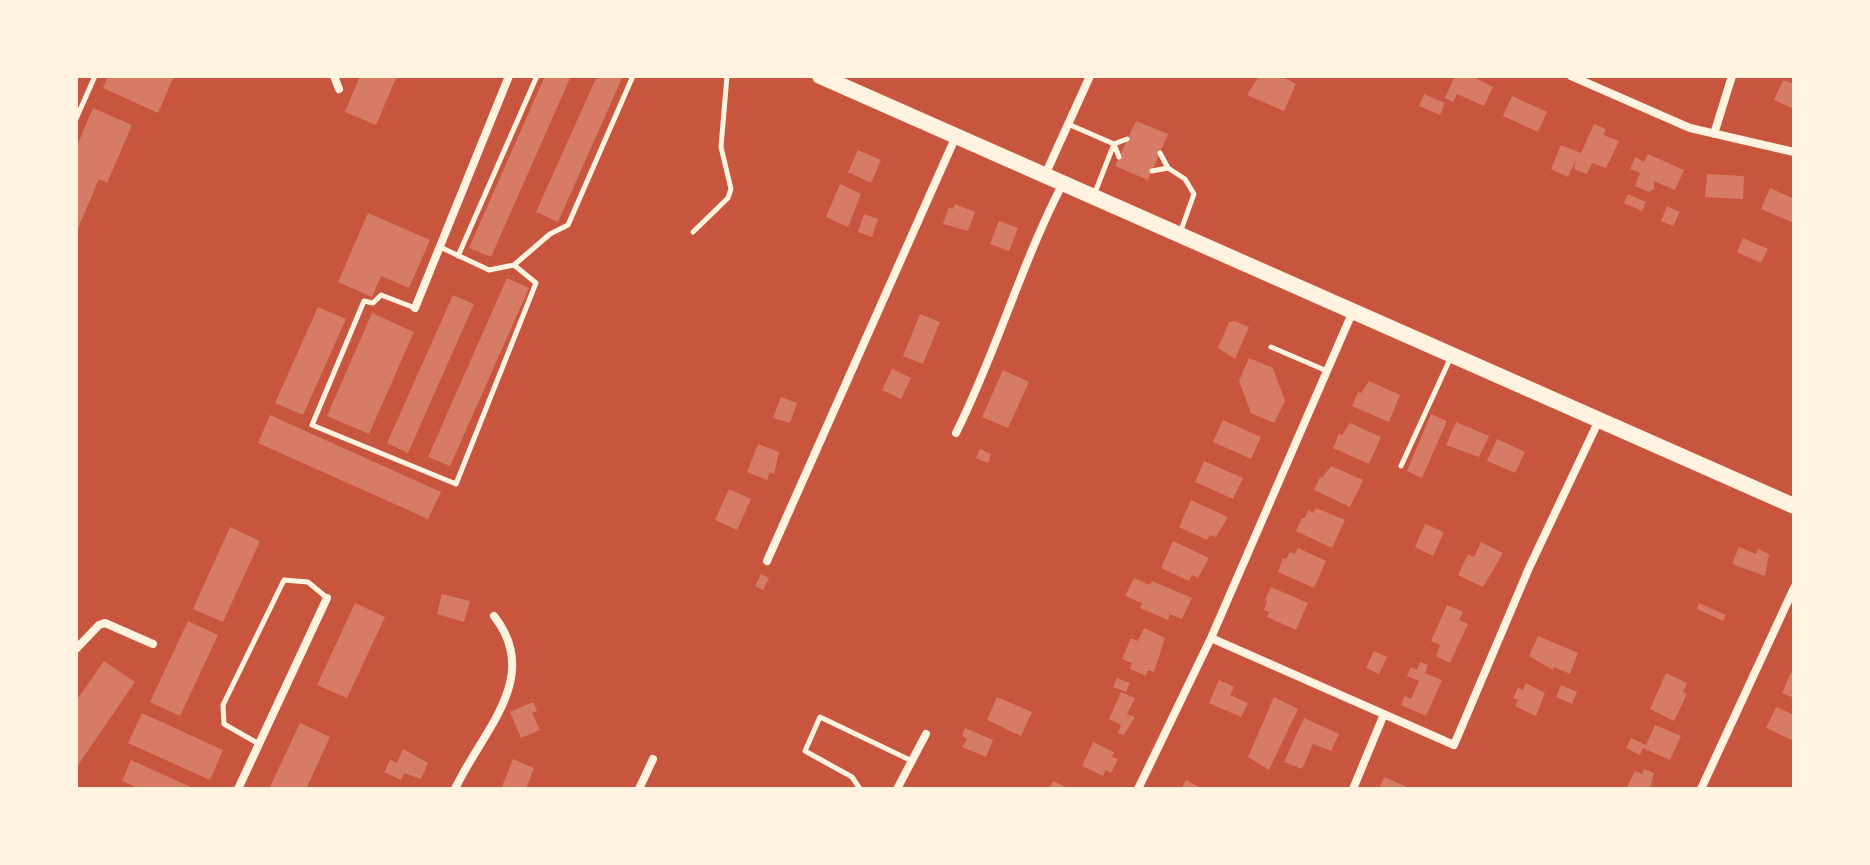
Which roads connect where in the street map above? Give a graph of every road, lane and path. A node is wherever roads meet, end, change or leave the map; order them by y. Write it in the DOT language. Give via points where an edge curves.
graph roads {
  1 [pos="95,76"];
  2 [pos="334,76"];
  3 [pos="509,76"];
  4 [pos="537,76"];
  5 [pos="633,76"];
  6 [pos="727,76"];
  7 [pos="820,76"];
  8 [pos="1090,76"];
  9 [pos="1571,76"];
  10 [pos="1732,76"];
  11 [pos="339,89"];
  12 [pos="77,115"];
  13 [pos="1068,124"];
  14 [pos="1714,134"];
  15 [pos="956,136"];
  16 [pos="1127,139"];
  17 [pos="1114,144"];
  18 [pos="1794,152"];
  19 [pos="1160,153"];
  20 [pos="1119,157"];
  21 [pos="1168,168"];
  22 [pos="1152,171"];
  23 [pos="1045,175"];
  24 [pos="1064,183"];
  25 [pos="1094,196"];
  26 [pos="693,232"];
  27 [pos="1180,234"];
  28 [pos="440,247"];
  29 [pos="458,256"];
  30 [pos="514,265"];
  31 [pos="415,308"];
  32 [pos="1353,311"];
  33 [pos="1271,347"];
  34 [pos="1452,354"];
  35 [pos="1328,372"];
  36 [pos="1599,420"];
  37 [pos="956,433"];
  38 [pos="1401,466"];
  39 [pos="1794,506"];
  40 [pos="767,561"];
  41 [pos="1794,588"];
  42 [pos="327,598"];
  43 [pos="494,616"];
  44 [pos="1211,638"];
  45 [pos="153,644"];
  46 [pos="76,649"];
  47 [pos="1384,714"];
  48 [pos="926,734"];
  49 [pos="259,744"];
  50 [pos="653,759"];
  51 [pos="912,761"];
  52 [pos="238,789"];
  53 [pos="455,789"];
  54 [pos="639,789"];
  55 [pos="860,789"];
  56 [pos="897,789"];
  57 [pos="1138,789"];
  58 [pos="1353,789"];
  59 [pos="1701,789"];
  1 -- 12 [label="lane"];
  2 -- 11 [label="street"];
  3 -- 28 [label="street"];
  4 -- 29 [label="lane"];
  5 -- 30 [label="lane" via="568,225"];
  6 -- 26 [label="lane" via="721,147 731,189"];
  7 -- 15 [label="main road"];
  8 -- 13 [label="street"];
  9 -- 14 [label="street" via="1680,125"];
  10 -- 14 [label="street"];
  13 -- 17 [label="lane"];
  13 -- 23 [label="street"];
  14 -- 18 [label="street"];
  15 -- 23 [label="main road"];
  15 -- 40 [label="street"];
  16 -- 17 [label="lane"];
  17 -- 20 [label="lane"];
  17 -- 25 [label="lane"];
  19 -- 21 [label="lane"];
  21 -- 22 [label="lane"];
  21 -- 27 [label="lane" via="1185,179 1194,194"];
  23 -- 24 [label="main road"];
  24 -- 25 [label="main road"];
  24 -- 37 [label="street" via="1022,270"];
  25 -- 27 [label="main road"];
  27 -- 32 [label="main road"];
  28 -- 29 [label="lane"];
  28 -- 31 [label="street"];
  29 -- 30 [label="lane" via="489,270"];
  30 -- 31 [label="lane" via="536,283 456,484 312,425 364,301 373,303 381,295"];
  32 -- 34 [label="main road"];
  32 -- 35 [label="street"];
  33 -- 35 [label="lane"];
  34 -- 36 [label="main road"];
  34 -- 38 [label="lane"];
  35 -- 44 [label="street"];
  36 -- 39 [label="main road"];
  36 -- 47 [label="street" via="1454,745"];
  41 -- 59 [label="street"];
  42 -- 49 [label="street"];
  42 -- 49 [label="lane" via="308,582 284,580 223,705 222,719 235,733"];
  43 -- 53 [label="street" via="511,642 513,669 497,717"];
  44 -- 47 [label="street"];
  44 -- 57 [label="street"];
  45 -- 46 [label="street" via="105,623"];
  47 -- 58 [label="street"];
  48 -- 51 [label="street"];
  49 -- 52 [label="street"];
  50 -- 54 [label="street"];
  51 -- 55 [label="lane" via="820,717 805,751 852,777"];
  51 -- 56 [label="street"];
}
